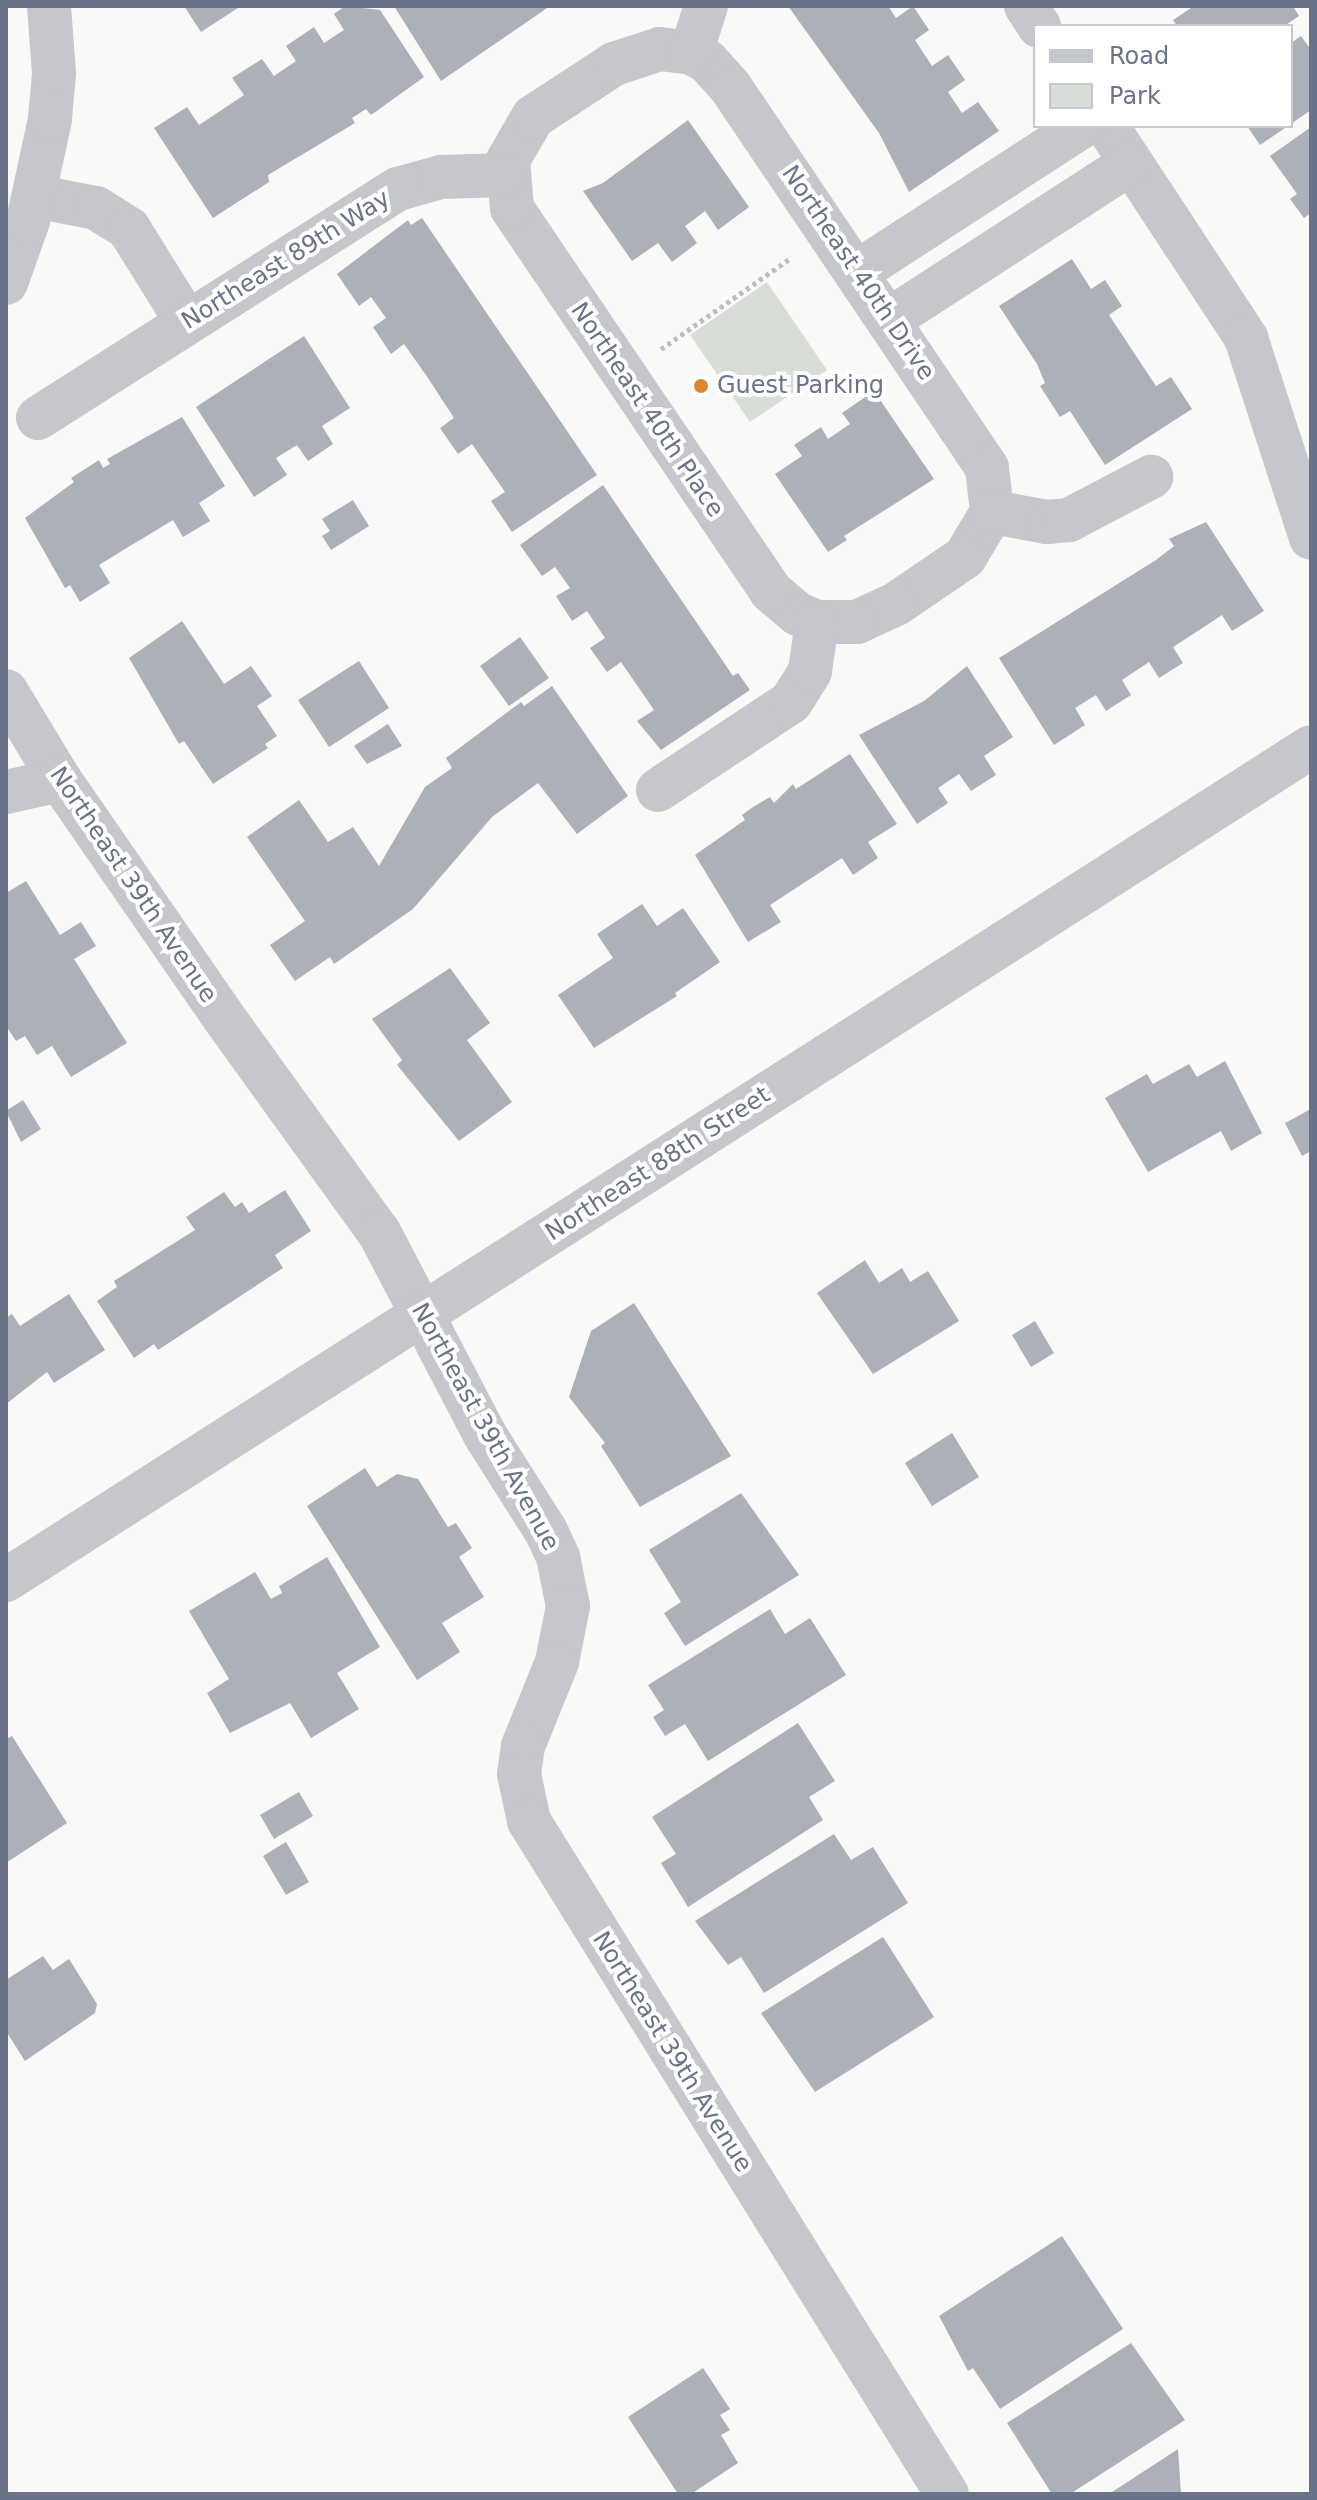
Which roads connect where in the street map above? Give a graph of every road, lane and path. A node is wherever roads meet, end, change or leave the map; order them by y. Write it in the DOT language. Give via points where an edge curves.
graph roads {
  1 [pos="49,6"];
  2 [pos="706,6"];
  3 [pos="1026,6"];
  4 [pos="1038,24"];
  5 [pos="691,53"];
  6 [pos="1080,128"];
  7 [pos="1108,128"];
  8 [pos="1131,163"];
  9 [pos="506,175"];
  10 [pos="36,185"];
  11 [pos="802,251"];
  12 [pos="857,272"];
  13 [pos="6,283"];
  14 [pos="890,319"];
  15 [pos="187,322"];
  16 [pos="647,358"];
  17 [pos="38,418"];
  18 [pos="1151,477"];
  19 [pos="992,512"];
  20 [pos="1311,538"];
  21 [pos="817,622"];
  22 [pos="6,691"];
  23 [pos="1311,747"];
  24 [pos="60,780"];
  25 [pos="658,790"];
  26 [pos="6,792"];
  27 [pos="421,1315"];
  28 [pos="6,1580"];
  29 [pos="947,2494"];
  1 -- 10 [label="street" via="54,73"];
  2 -- 5 [label="street"];
  3 -- 4 [label="street"];
  5 -- 9 [label="street" via="660,49 629,57 548,106 522,130"];
  5 -- 12 [label="street, Northeast 40th Drive" via="707,61 731,88"];
  6 -- 12 [label="street"];
  7 -- 8 [label="street"];
  8 -- 14 [label="street"];
  8 -- 20 [label="street" via="1246,338"];
  9 -- 15 [label="street, Northeast 89th Way" via="441,177 398,189"];
  9 -- 21 [label="street, Northeast 40th Place" via="521,224 760,575 784,604"];
  10 -- 13 [label="street"];
  10 -- 15 [label="street" via="96,208 129,229"];
  11 -- 16 [label="path"];
  12 -- 14 [label="street, Northeast 40th Drive"];
  14 -- 19 [label="street, Northeast 40th Drive" via="978,451 992,488"];
  15 -- 17 [label="street, Northeast 89th Way"];
  18 -- 19 [label="street" via="1069,520 1047,522"];
  19 -- 21 [label="street" via="977,543 949,570 857,622"];
  21 -- 25 [label="street" via="810,671 791,702"];
  22 -- 24 [label="street, Northeast 39th Avenue"];
  23 -- 27 [label="street, Northeast 88th Street"];
  24 -- 26 [label="street"];
  24 -- 27 [label="street, Northeast 39th Avenue" via="380,1234"];
  27 -- 28 [label="street, Northeast 88th Street"];
  27 -- 29 [label="street, Northeast 39th Avenue" via="485,1435 546,1531 566,1583 566,1633 523,1746 519,1774 529,1821"];
}
